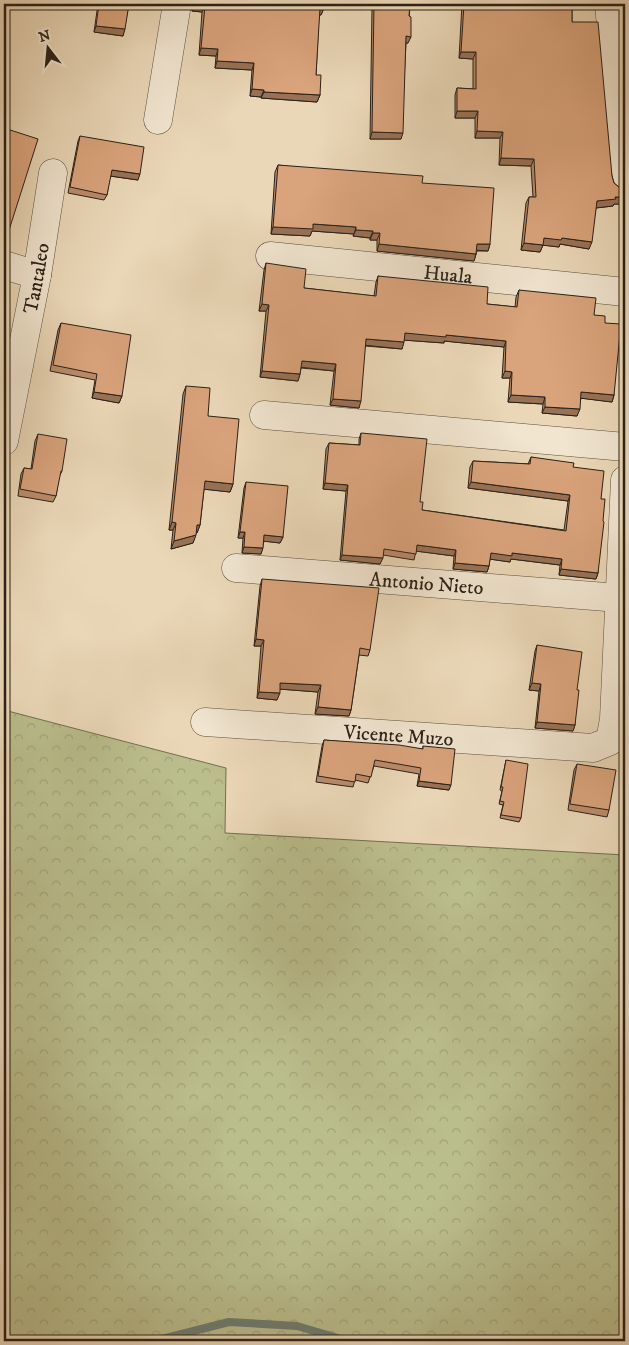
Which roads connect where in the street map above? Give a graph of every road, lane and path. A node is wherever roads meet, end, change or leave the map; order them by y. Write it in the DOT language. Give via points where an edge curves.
graph roads {
  1 [pos="177,4"];
  2 [pos="609,4"];
  3 [pos="158,120"];
  4 [pos="53,173"];
  5 [pos="625,181"];
  6 [pos="270,256"];
  7 [pos="4,265"];
  8 [pos="37,275"];
  9 [pos="625,292"];
  10 [pos="264,415"];
  11 [pos="4,441"];
  12 [pos="625,447"];
  13 [pos="625,480"];
  14 [pos="236,568"];
  15 [pos="618,598"];
  16 [pos="205,722"];
  1 -- 3 [label="street"];
  2 -- 5 [label="street"];
  4 -- 8 [label="street, Tantaleo"];
  6 -- 9 [label="street, Huala"];
  7 -- 8 [label="street"];
  8 -- 11 [label="street, Tantaleo"];
  10 -- 12 [label="street"];
  13 -- 15 [label="street"];
  14 -- 15 [label="street, Antonio Nieto"];
  15 -- 16 [label="street, Vicente Muzo" via="614,719 610,741 593,748"];
}
